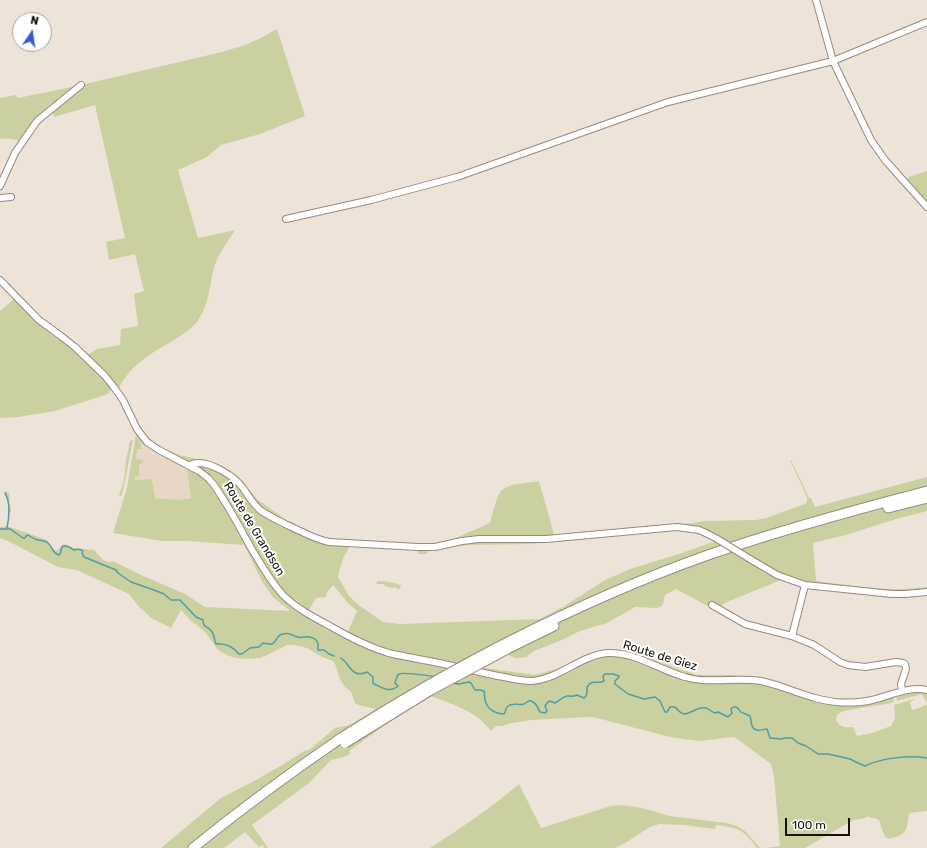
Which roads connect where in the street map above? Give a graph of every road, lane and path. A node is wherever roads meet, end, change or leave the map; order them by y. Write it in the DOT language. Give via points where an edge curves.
graph roads {
  1 [pos="816,0"];
  2 [pos="927,22"];
  3 [pos="833,61"];
  4 [pos="81,85"];
  5 [pos="0,186"];
  6 [pos="11,197"];
  7 [pos="0,198"];
  8 [pos="927,207"];
  9 [pos="286,219"];
  10 [pos="0,280"];
  11 [pos="189,465"];
  12 [pos="927,491"];
  13 [pos="927,498"];
  14 [pos="805,585"];
  15 [pos="927,592"];
  16 [pos="712,605"];
  17 [pos="792,636"];
  18 [pos="509,644"];
  19 [pos="435,662"];
  20 [pos="927,690"];
  21 [pos="902,691"];
  22 [pos="343,741"];
  23 [pos="193,848"];
  24 [pos="202,848"];
  1 -- 3 [label="street"];
  2 -- 3 [label="street"];
  3 -- 8 [label="street" via="872,142"];
  3 -- 9 [label="street" via="668,102 457,177"];
  4 -- 5 [label="street" via="37,121 15,153"];
  6 -- 7 [label="street"];
  10 -- 11 [label="street, Route de Grandson" via="39,320 75,347 104,376 123,400 137,429 147,442"];
  11 -- 14 [label="street, bridge" via="198,463 220,470 233,478 254,505 266,514 306,534 329,542 435,547 479,539 546,539 677,527 699,530 777,575"];
  11 -- 19 [label="street, Route de Grandson" via="204,474 214,485 265,571 292,603 350,638 371,647"];
  12 -- 18 [label="highway" via="791,529 663,572 560,616"];
  13 -- 18 [label="highway" via="814,528 715,560 664,578"];
  14 -- 15 [label="street" via="892,594"];
  14 -- 17 [label="street"];
  16 -- 17 [label="street" via="745,624"];
  17 -- 21 [label="street" via="810,643 848,665 865,667 903,663 906,669 901,684"];
  18 -- 22 [label="highway, bridge" via="384,710"];
  19 -- 21 [label="street, Route de Giez" via="531,681 554,675 589,657 616,653 688,678 761,681 818,699 870,701"];
  20 -- 21 [label="street, Route de Giez"];
  22 -- 23 [label="highway" via="263,793"];
  22 -- 24 [label="highway"];
}
